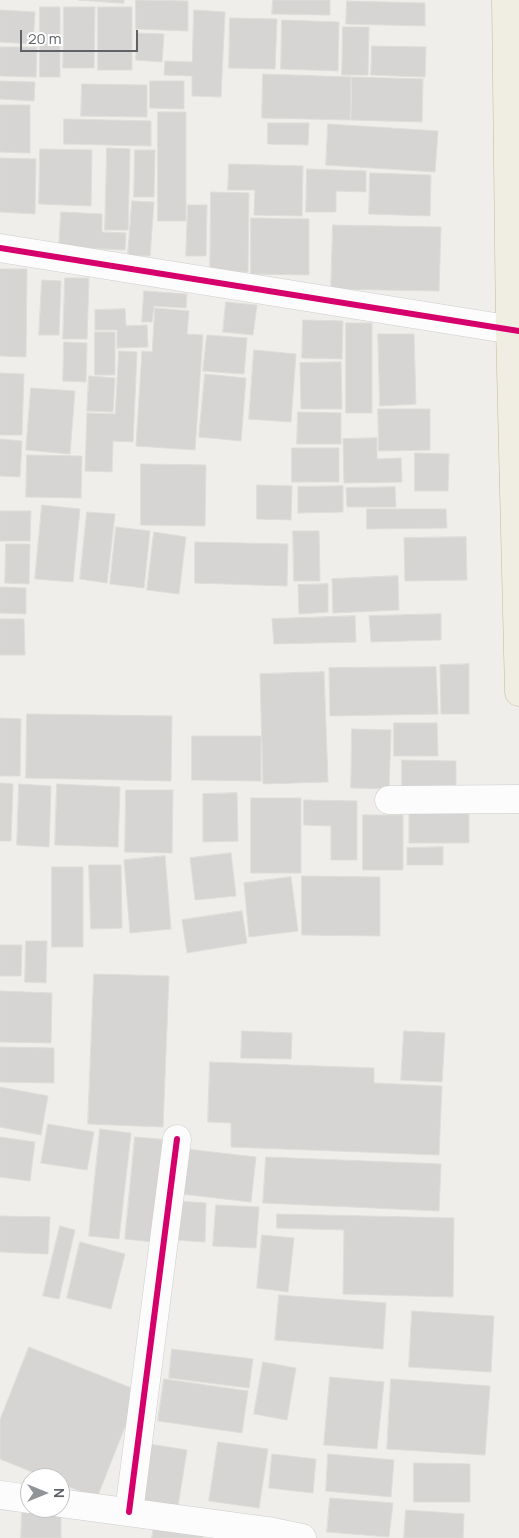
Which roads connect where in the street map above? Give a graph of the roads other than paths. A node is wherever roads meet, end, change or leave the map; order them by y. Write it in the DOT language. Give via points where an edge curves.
graph roads {
  1 [pos="506,0"];
  2 [pos="513,98"];
  3 [pos="0,248"];
  4 [pos="515,330"];
  5 [pos="519,692"];
  6 [pos="519,799"];
  7 [pos="389,800"];
  8 [pos="177,1138"];
  9 [pos="0,1495"];
  10 [pos="20,1498"];
  11 [pos="70,1504"];
  12 [pos="129,1512"];
  13 [pos="302,1538"];
  1 -- 2 [label="highway"];
  2 -- 4 [label="highway"];
  3 -- 4 [label="street"];
  4 -- 5 [label="highway"];
  6 -- 7 [label="street"];
  8 -- 12 [label="street"];
  9 -- 10 [label="street"];
  11 -- 12 [label="street"];
  12 -- 13 [label="street"];
}
